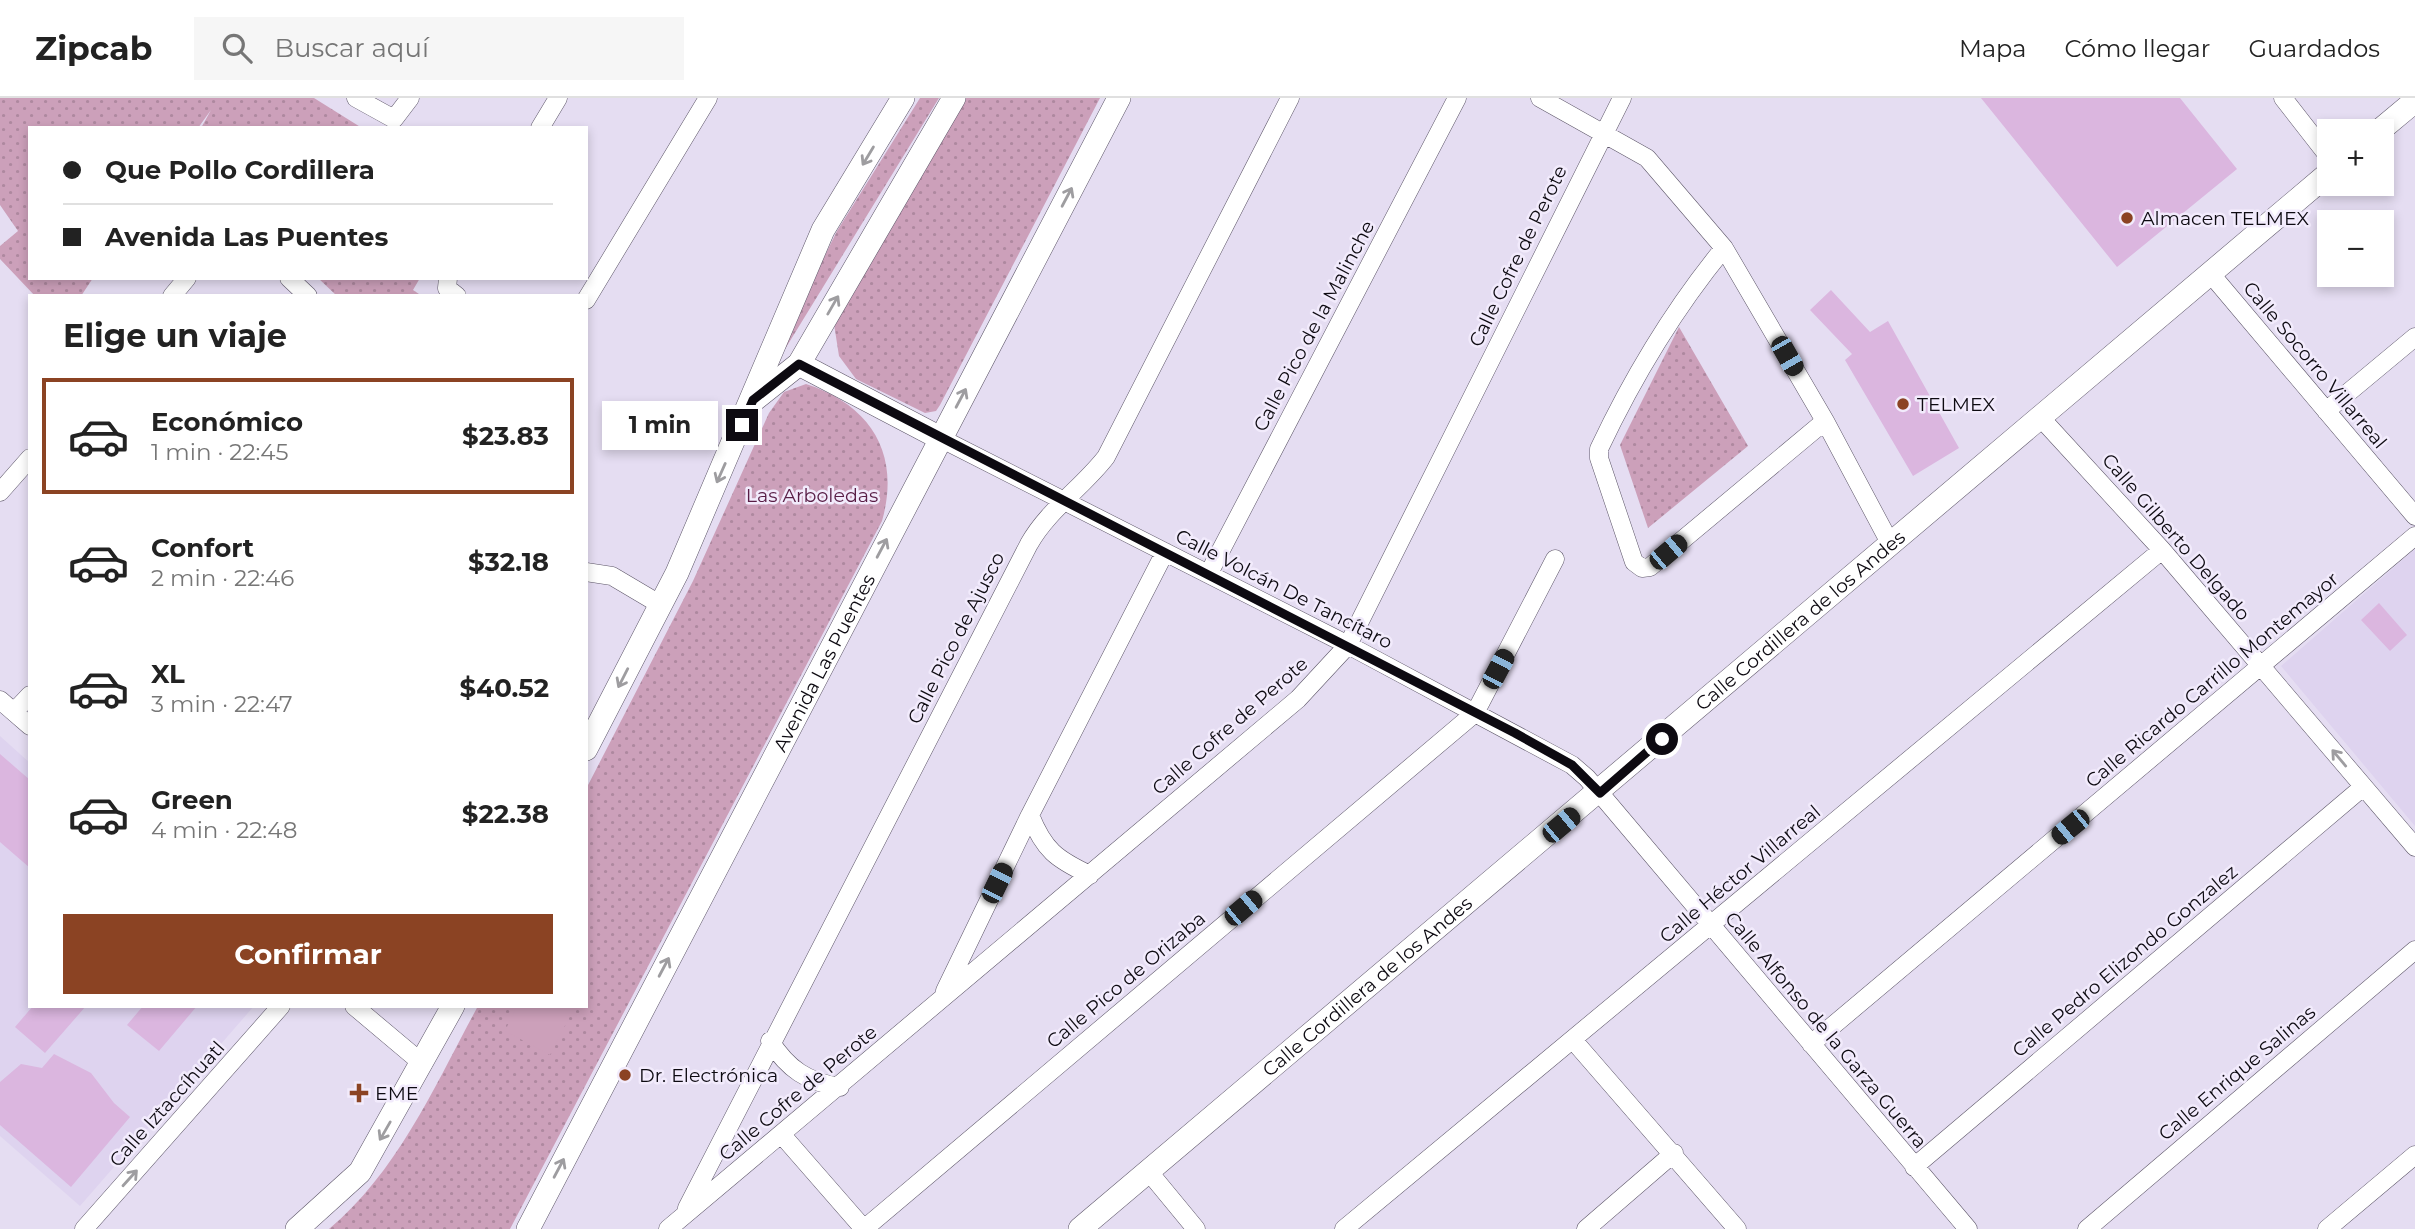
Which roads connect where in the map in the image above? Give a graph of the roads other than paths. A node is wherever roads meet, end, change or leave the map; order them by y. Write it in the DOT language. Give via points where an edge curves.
graph roads {
  1 [pos="356,98"];
  2 [pos="410,98"];
  3 [pos="558,98"];
  4 [pos="708,98"];
  5 [pos="903,98"];
  6 [pos="954,98"];
  7 [pos="1119,98"];
  8 [pos="1290,98"];
  9 [pos="1457,98"];
  10 [pos="1540,98"];
  11 [pos="1622,98"];
  12 [pos="2283,98"];
  13 [pos="2415,101"];
  14 [pos="2393,119"];
  15 [pos="541,126"];
  16 [pos="1603,133"];
  17 [pos="2317,142"];
  18 [pos="2317,183"];
  19 [pos="1724,248"];
  20 [pos="2210,272"];
  21 [pos="185,280"];
  22 [pos="291,280"];
  23 [pos="448,280"];
  24 [pos="174,294"];
  25 [pos="306,294"];
  26 [pos="454,294"];
  27 [pos="588,297"];
  28 [pos="2415,337"];
  29 [pos="799,364"];
  30 [pos="753,400"];
  31 [pos="2326,411"];
  32 [pos="2040,417"];
  33 [pos="1825,421"];
  34 [pos="940,438"];
  35 [pos="28,460"];
  36 [pos="0,492"];
  37 [pos="1066,499"];
  38 [pos="2415,516"];
  39 [pos="2415,536"];
  40 [pos="1890,543"];
  41 [pos="2162,550"];
  42 [pos="1165,552"];
  43 [pos="1555,559"];
  44 [pos="588,572"];
  45 [pos="1209,573"];
  46 [pos="661,605"];
  47 [pos="1348,645"];
  48 [pos="2262,667"];
  49 [pos="28,697"];
  50 [pos="0,700"];
  51 [pos="14,712"];
  52 [pos="1475,713"];
  53 [pos="28,724"];
  54 [pos="588,744"];
  55 [pos="2363,787"];
  56 [pos="1600,793"];
  57 [pos="1030,815"];
  58 [pos="2415,847"];
  59 [pos="1090,875"];
  60 [pos="1709,925"];
  61 [pos="2415,950"];
  62 [pos="942,997"];
  63 [pos="279,1008"];
  64 [pos="356,1008"];
  65 [pos="452,1008"];
  66 [pos="1573,1040"];
  67 [pos="770,1041"];
  68 [pos="1811,1044"];
  69 [pos="423,1064"];
  70 [pos="840,1087"];
  71 [pos="782,1135"];
  72 [pos="1674,1153"];
  73 [pos="2415,1156"];
  74 [pos="1914,1167"];
  75 [pos="1149,1172"];
  76 [pos="684,1215"];
  77 [pos="84,1229"];
  78 [pos="298,1229"];
  79 [pos="528,1229"];
  80 [pos="668,1229"];
  81 [pos="864,1229"];
  82 [pos="1080,1229"];
  83 [pos="1196,1229"];
  84 [pos="1344,1229"];
  85 [pos="1586,1229"];
  86 [pos="1737,1229"];
  87 [pos="1968,1229"];
  88 [pos="2087,1229"];
  89 [pos="2327,1229"];
  1 -- 2 [label="street" via="394,119"];
  3 -- 15 [label="street"];
  4 -- 27 [label="street"];
  5 -- 30 [label="street, one-way" via="823,230"];
  29 -- 6 [label="street, one-way"];
  34 -- 7 [label="street, Avenida Las Puentes, one-way"];
  8 -- 37 [label="street, Calle Pico de Ajusco" via="1114,444 1092,475"];
  9 -- 45 [label="street, Calle Pico de la Malinche"];
  10 -- 16 [label="street"];
  11 -- 16 [label="street, Calle Cofre de Perote"];
  12 -- 17 [label="street"];
  13 -- 14 [label="street"];
  16 -- 19 [label="street" via="1647,158"];
  16 -- 47 [label="street, Calle Cofre de Perote"];
  18 -- 20 [label="street, Calle Cordillera de los Andes"];
  19 -- 33 [label="street"];
  19 -- 33 [label="street" via="1659,336 1599,449 1634,562 1650,567"];
  20 -- 31 [label="street, Calle Socorro Villarreal"];
  20 -- 32 [label="street, Calle Cordillera de los Andes"];
  21 -- 24 [label="street"];
  22 -- 25 [label="street"];
  23 -- 26 [label="street" via="447,288"];
  28 -- 31 [label="street"];
  29 -- 30 [label="street"];
  29 -- 34 [label="street"];
  30 -- 46 [label="street, one-way"];
  31 -- 38 [label="street, Calle Socorro Villarreal"];
  32 -- 40 [label="street, Calle Cordillera de los Andes"];
  32 -- 41 [label="street, Calle Gilberto Delgado"];
  33 -- 40 [label="street"];
  34 -- 37 [label="street, Calle Volcán De Tancítaro"];
  79 -- 34 [label="street, Avenida Las Puentes, one-way"];
  35 -- 36 [label="street"];
  37 -- 42 [label="street, Calle Volcán De Tancítaro"];
  37 -- 67 [label="street, Calle Pico de Ajusco" via="1029,544"];
  39 -- 48 [label="street, Calle Ricardo Carrillo Montemayor"];
  40 -- 56 [label="street, Calle Cordillera de los Andes"];
  41 -- 48 [label="street, Calle Gilberto Delgado"];
  41 -- 60 [label="street, Calle Héctor Villarreal"];
  42 -- 45 [label="street, Calle Volcán De Tancítaro"];
  42 -- 57 [label="street"];
  43 -- 52 [label="street, Calle Pico de Orizaba"];
  44 -- 46 [label="street" via="612,576"];
  45 -- 47 [label="street, Calle Volcán De Tancítaro"];
  46 -- 54 [label="street, one-way"];
  47 -- 52 [label="street, Calle Volcán De Tancítaro"];
  47 -- 59 [label="street, Calle Cofre de Perote" via="1297,699"];
  55 -- 48 [label="street, Calle Gilberto Delgado, one-way"];
  48 -- 68 [label="street, Calle Ricardo Carrillo Montemayor"];
  49 -- 51 [label="street"];
  50 -- 51 [label="street"];
  51 -- 53 [label="street"];
  52 -- 56 [label="street, Calle Volcán De Tancítaro" via="1572,765"];
  52 -- 81 [label="street, Calle Pico de Orizaba"];
  55 -- 58 [label="street, Calle Gilberto Delgado"];
  55 -- 74 [label="street, Calle Pedro Elizondo Gonzalez"];
  56 -- 60 [label="street, Calle Alfonso de la Garza Guerra"];
  56 -- 75 [label="street, Calle Cordillera de los Andes"];
  57 -- 59 [label="street" via="1052,854"];
  57 -- 62 [label="street"];
  59 -- 62 [label="street, Calle Cofre de Perote"];
  60 -- 66 [label="street, Calle Héctor Villarreal"];
  60 -- 68 [label="street, Calle Alfonso de la Garza Guerra"];
  61 -- 88 [label="street, Calle Enrique Salinas"];
  62 -- 70 [label="street, Calle Cofre de Perote"];
  77 -- 63 [label="street, Calle Iztaccíhuatl, one-way"];
  64 -- 69 [label="street"];
  65 -- 69 [label="street"];
  66 -- 72 [label="street"];
  66 -- 84 [label="street, Calle Héctor Villarreal"];
  67 -- 70 [label="street" via="782,1059 805,1078"];
  67 -- 76 [label="street, Calle Pico de Ajusco"];
  68 -- 74 [label="street, Calle Alfonso de la Garza Guerra"];
  69 -- 78 [label="street, one-way" via="360,1172"];
  70 -- 71 [label="street, Calle Cofre de Perote"];
  71 -- 76 [label="street, Calle Cofre de Perote"];
  71 -- 81 [label="street"];
  72 -- 85 [label="street"];
  72 -- 86 [label="street"];
  73 -- 89 [label="street"];
  74 -- 87 [label="street, Calle Alfonso de la Garza Guerra"];
  75 -- 82 [label="street, Calle Cordillera de los Andes"];
  75 -- 83 [label="street"];
  76 -- 80 [label="street, Calle Cofre de Perote"];
}
